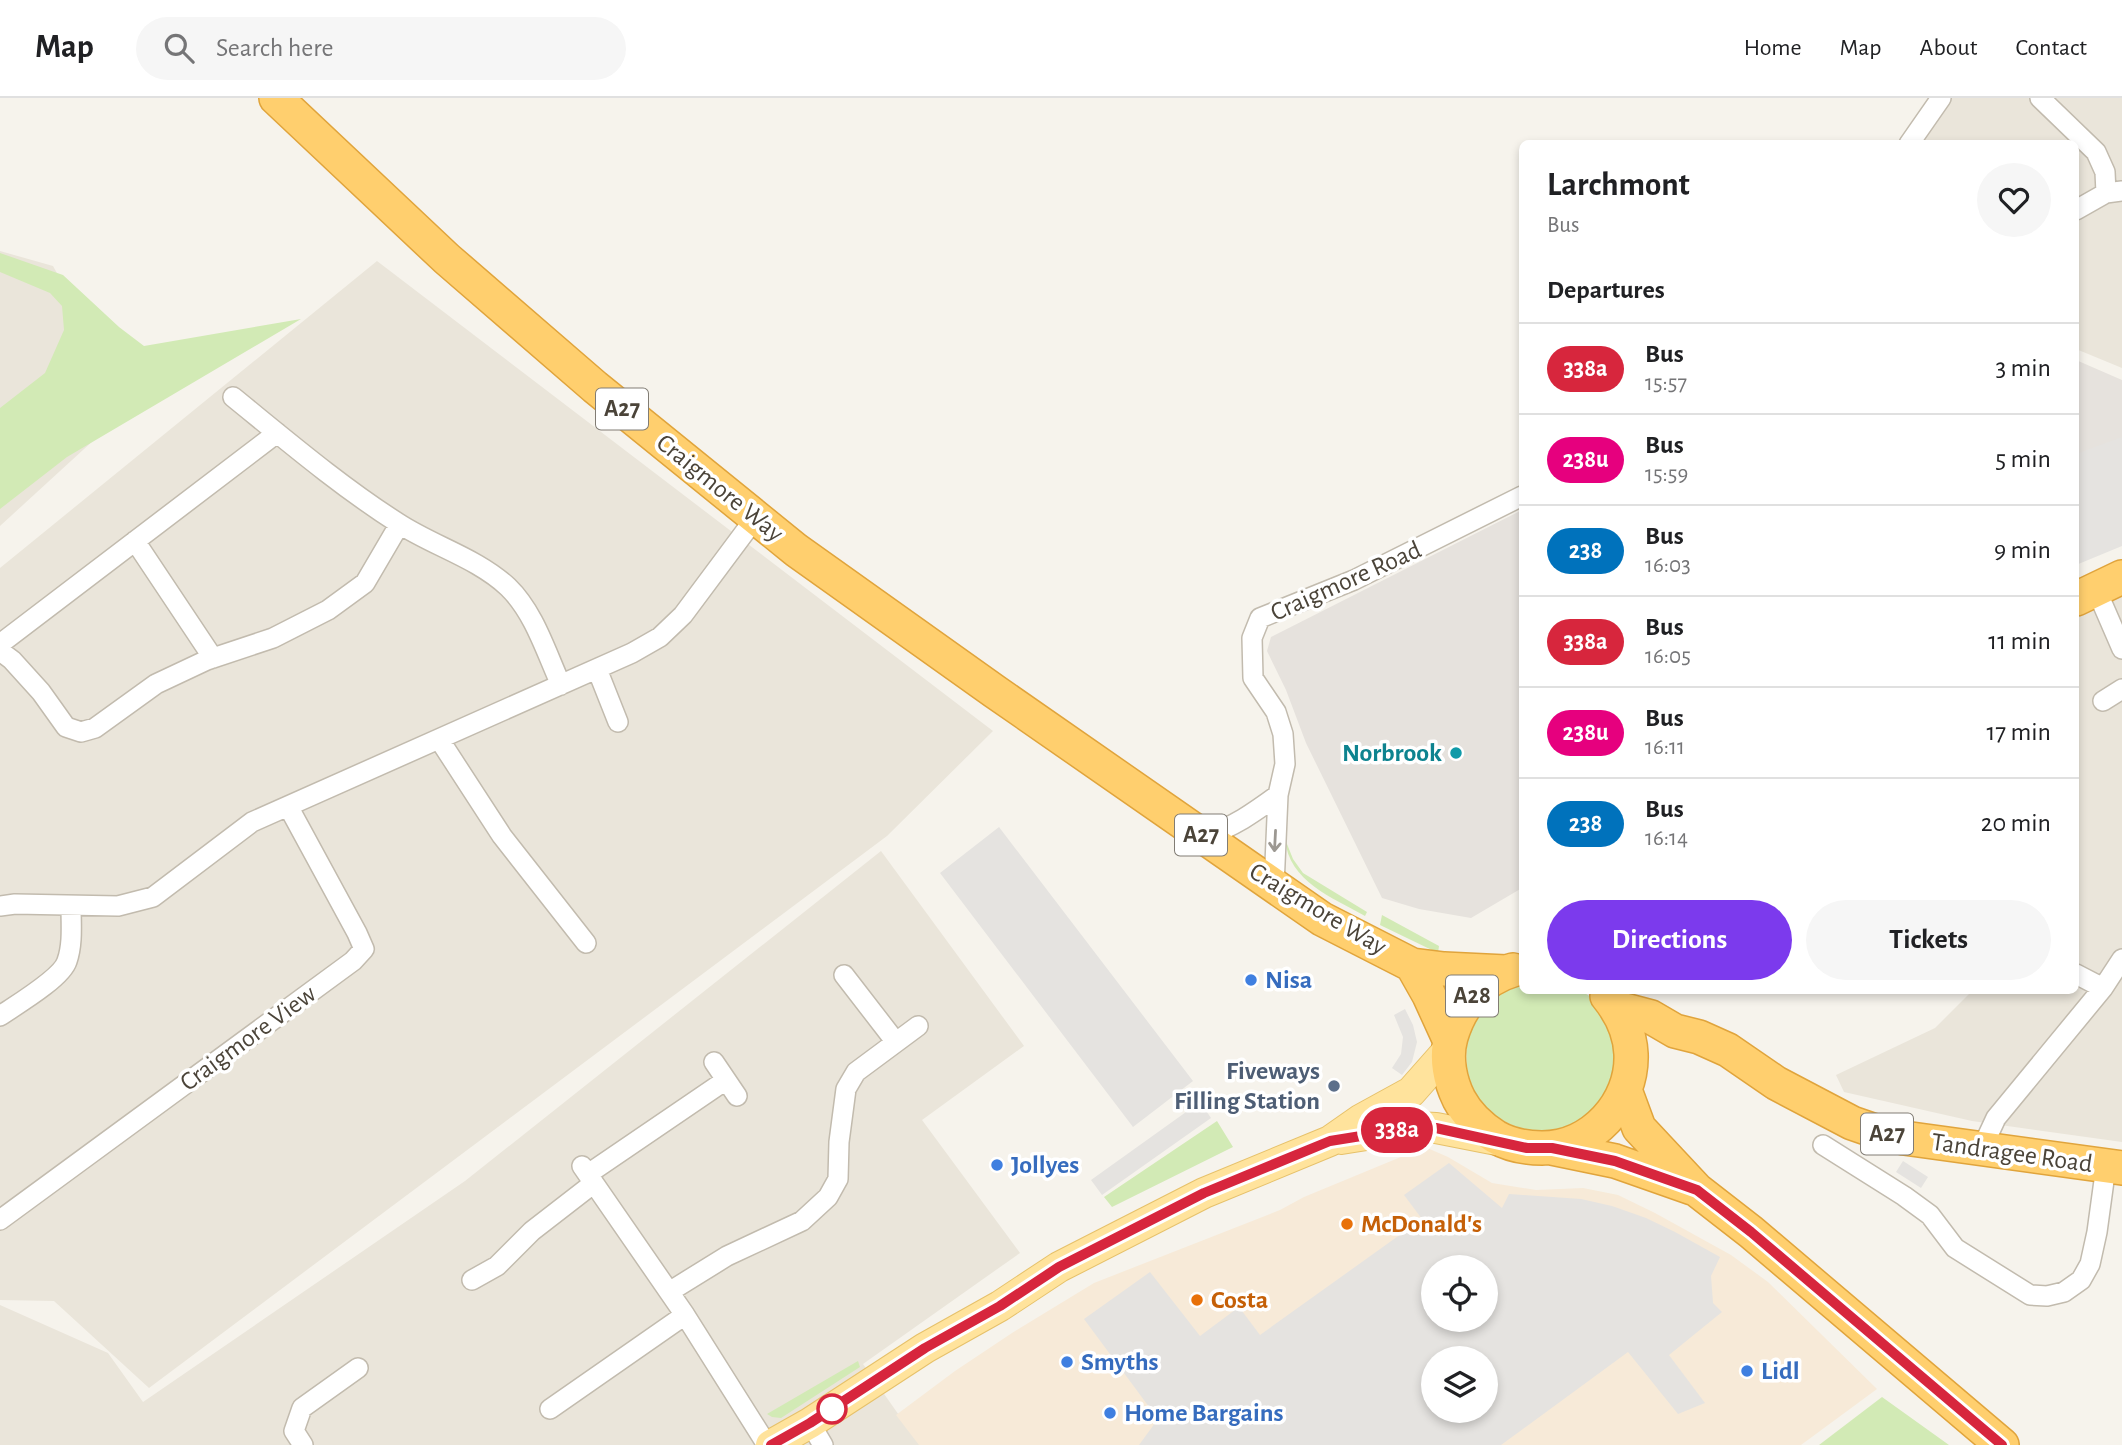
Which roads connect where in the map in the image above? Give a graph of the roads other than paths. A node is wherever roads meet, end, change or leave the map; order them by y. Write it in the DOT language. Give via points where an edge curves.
graph roads {
  1 [pos="276,98"];
  2 [pos="1941,98"];
  3 [pos="2040,98"];
  4 [pos="1912,140"];
  5 [pos="2114,192"];
  6 [pos="2079,209"];
  7 [pos="233,397"];
  8 [pos="277,433"];
  9 [pos="1519,498"];
  10 [pos="756,517"];
  11 [pos="399,524"];
  12 [pos="135,541"];
  13 [pos="2098,589"];
  14 [pos="0,644"];
  15 [pos="2122,649"];
  16 [pos="0,651"];
  17 [pos="214,658"];
  18 [pos="597,669"];
  19 [pos="561,685"];
  20 [pos="2122,689"];
  21 [pos="2103,701"];
  22 [pos="618,722"];
  23 [pos="439,739"];
  24 [pos="1278,795"];
  25 [pos="288,806"];
  26 [pos="1204,837"];
  27 [pos="1274,886"];
  28 [pos="0,906"];
  29 [pos="71,907"];
  30 [pos="586,943"];
  31 [pos="2122,959"];
  32 [pos="1412,965"];
  33 [pos="1515,970"];
  34 [pos="844,975"];
  35 [pos="2079,976"];
  36 [pos="2103,988"];
  37 [pos="1606,995"];
  38 [pos="0,1016"];
  39 [pos="918,1026"];
  40 [pos="1675,1031"];
  41 [pos="895,1041"];
  42 [pos="1449,1045"];
  43 [pos="1631,1053"];
  44 [pos="714,1062"];
  45 [pos="1625,1090"];
  46 [pos="1330,1141"];
  47 [pos="1504,1141"];
  48 [pos="1823,1144"];
  49 [pos="1552,1148"];
  50 [pos="1982,1148"];
  51 [pos="2114,1167"];
  52 [pos="588,1174"];
  53 [pos="1697,1190"];
  54 [pos="0,1220"];
  55 [pos="472,1280"];
  56 [pos="669,1292"];
  57 [pos="685,1315"];
  58 [pos="358,1368"];
  59 [pos="550,1409"];
  60 [pos="816,1434"];
  61 [pos="303,1445"];
  62 [pos="769,1445"];
  63 [pos="2002,1445"];
  1 -- 10 [label="highway, Craigmore Way / A27" via="447,259"];
  2 -- 4 [label="street"];
  3 -- 5 [label="street" via="2096,152"];
  5 -- 6 [label="street"];
  7 -- 8 [label="street"];
  8 -- 11 [label="street"];
  8 -- 12 [label="street"];
  9 -- 24 [label="street, Craigmore Road" via="1354,580 1260,618 1252,638 1253,678 1276,712 1283,734"];
  10 -- 18 [label="street" via="683,615 660,637"];
  10 -- 26 [label="highway, Craigmore Way / A27" via="796,550"];
  11 -- 17 [label="street" via="365,583 328,610 273,638"];
  11 -- 19 [label="street" via="487,571 509,588 532,619"];
  12 -- 14 [label="street"];
  12 -- 17 [label="street"];
  13 -- 15 [label="street"];
  16 -- 17 [label="street" via="41,692 66,727 81,732 95,728 156,684"];
  18 -- 19 [label="street"];
  18 -- 22 [label="street"];
  19 -- 23 [label="street"];
  20 -- 21 [label="street"];
  23 -- 25 [label="street"];
  23 -- 30 [label="street" via="502,836"];
  24 -- 26 [label="street" via="1231,827"];
  24 -- 27 [label="street, Craigmore Road, one-way"];
  25 -- 29 [label="street" via="251,822 153,897 118,906"];
  25 -- 54 [label="street, Craigmore View" via="364,950"];
  26 -- 27 [label="highway, Craigmore Way / A27"];
  27 -- 32 [label="highway, Craigmore Way / A27" via="1322,919"];
  28 -- 29 [label="street"];
  29 -- 38 [label="street" via="67,963 58,975"];
  31 -- 36 [label="street"];
  32 -- 33 [label="highway, Craigmore Way / A27"];
  32 -- 42 [label="highway, Craigmore Way"];
  33 -- 42 [label="highway, A28" via="1472,995 1458,1017"];
  34 -- 41 [label="street"];
  35 -- 36 [label="street"];
  36 -- 50 [label="street" via="1996,1118"];
  37 -- 40 [label="highway, Tandragee Road / A27"];
  37 -- 43 [label="highway, A28" via="1627,1030"];
  39 -- 41 [label="street"];
  40 -- 43 [label="highway" via="1656,1035"];
  40 -- 50 [label="highway, Tandragee Road / A27" via="1728,1050 1776,1083 1852,1123 1904,1138"];
  41 -- 56 [label="street" via="856,1072 846,1088 838,1180 828,1197 802,1221 727,1256"];
  42 -- 46 [label="main road" via="1411,1092"];
  42 -- 47 [label="highway, A28" via="1454,1089 1466,1111 1483,1129"];
  43 -- 45 [label="highway, A28"];
  44 -- 52 [label="street" via="732,1088"];
  45 -- 49 [label="highway, A28" via="1596,1128"];
  45 -- 53 [label="highway" via="1639,1128"];
  46 -- 47 [label="main road" via="1417,1127"];
  46 -- 60 [label="main road" via="1204,1193 1059,1267 925,1348"];
  47 -- 49 [label="highway, A28" via="1527,1148"];
  48 -- 51 [label="street" via="1930,1215 1955,1248 2030,1295 2064,1292 2081,1280 2090,1264"];
  49 -- 53 [label="highway" via="1615,1161"];
  50 -- 51 [label="highway, Tandragee Road / A27"];
  52 -- 55 [label="street" via="497,1266"];
  52 -- 56 [label="street"];
  53 -- 63 [label="highway"];
  56 -- 57 [label="street"];
  57 -- 59 [label="street"];
  57 -- 62 [label="street"];
  58 -- 61 [label="street" via="302,1408 294,1431"];
  60 -- 62 [label="main road"];
}
